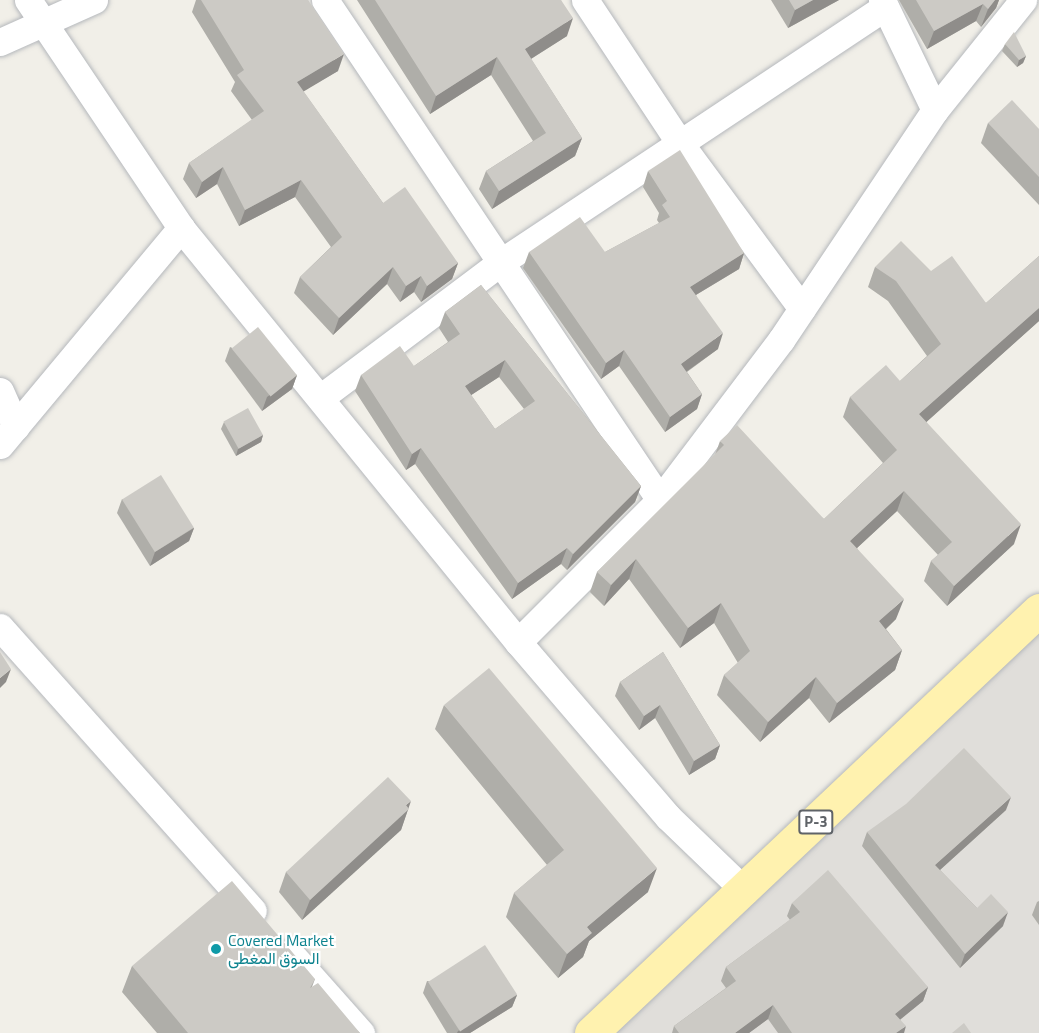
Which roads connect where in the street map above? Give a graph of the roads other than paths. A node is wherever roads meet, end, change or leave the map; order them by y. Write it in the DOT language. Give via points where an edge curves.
graph roads {
  1 [pos="94,0"];
  2 [pos="325,0"];
  3 [pos="585,0"];
  4 [pos="1023,0"];
  5 [pos="884,4"];
  6 [pos="35,10"];
  7 [pos="0,42"];
  8 [pos="935,110"];
  9 [pos="679,142"];
  10 [pos="181,228"];
  11 [pos="501,262"];
  12 [pos="802,309"];
  13 [pos="0,391"];
  14 [pos="320,398"];
  15 [pos="8,436"];
  16 [pos="660,500"];
  17 [pos="1039,610"];
  18 [pos="0,627"];
  19 [pos="518,642"];
  20 [pos="745,891"];
  21 [pos="361,1033"];
  22 [pos="591,1033"];
  1 -- 6 [label="street"];
  2 -- 11 [label="street"];
  3 -- 9 [label="street"];
  4 -- 8 [label="street"];
  5 -- 8 [label="street"];
  5 -- 9 [label="street"];
  6 -- 7 [label="street"];
  6 -- 10 [label="street"];
  8 -- 12 [label="street"];
  9 -- 11 [label="street"];
  9 -- 12 [label="street"];
  10 -- 14 [label="street"];
  10 -- 15 [label="street"];
  11 -- 14 [label="street"];
  11 -- 16 [label="street"];
  12 -- 16 [label="street"];
  13 -- 15 [label="street"];
  14 -- 19 [label="street"];
  16 -- 19 [label="street"];
  17 -- 20 [label="main road, P-3"];
  18 -- 21 [label="street"];
  19 -- 20 [label="street" via="668,817"];
  20 -- 22 [label="main road, P-3"];
}
